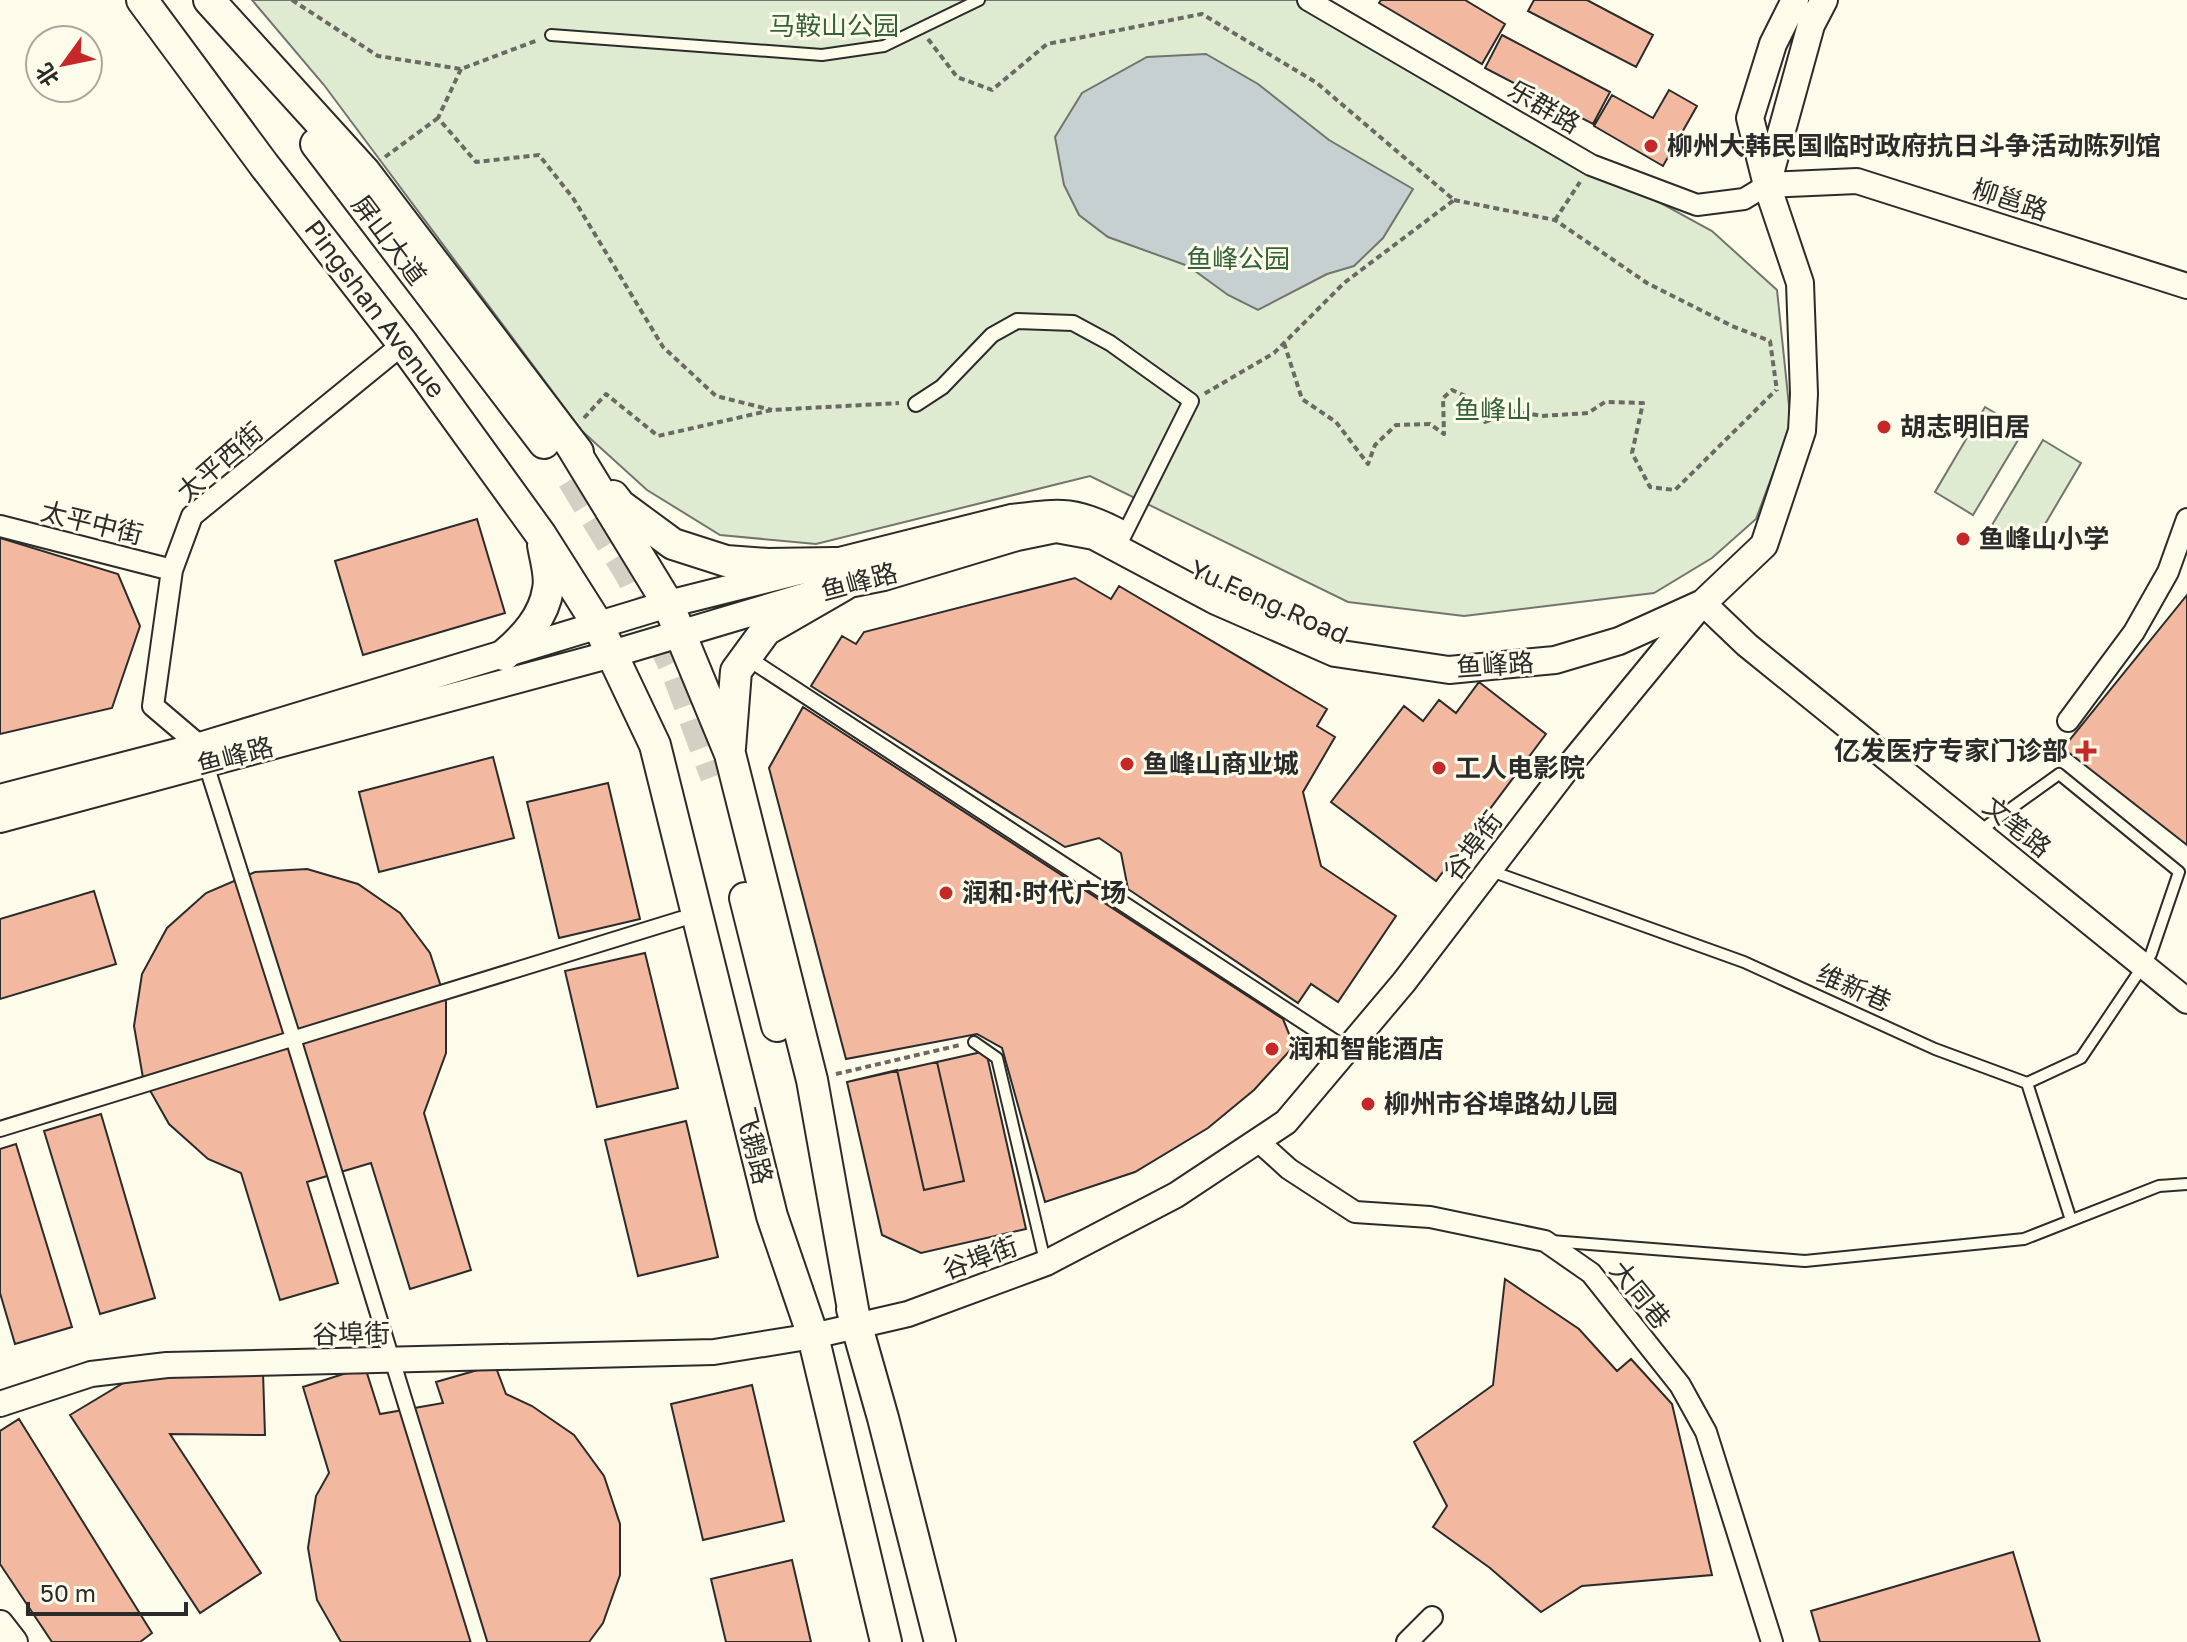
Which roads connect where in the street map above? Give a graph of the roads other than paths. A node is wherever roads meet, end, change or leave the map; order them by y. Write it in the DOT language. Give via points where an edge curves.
graph roads {
  1 [pos="142,0"];
  2 [pos="208,0"];
  3 [pos="979,0"];
  4 [pos="1308,0"];
  5 [pos="1795,0"];
  6 [pos="1824,0"];
  7 [pos="551,35"];
  8 [pos="1767,185"];
  9 [pos="2187,286"];
  10 [pos="403,344"];
  11 [pos="916,404"];
  12 [pos="566,437"];
  13 [pos="572,479"];
  14 [pos="2187,519"];
  15 [pos="0,526"];
  16 [pos="541,535"];
  17 [pos="1120,542"];
  18 [pos="172,570"];
  19 [pos="840,574"];
  20 [pos="1703,603"];
  21 [pos="668,604"];
  22 [pos="598,625"];
  23 [pos="681,634"];
  24 [pos="612,654"];
  25 [pos="504,655"];
  26 [pos="746,657"];
  27 [pos="2068,721"];
  28 [pos="203,755"];
  29 [pos="722,765"];
  30 [pos="0,798"];
  31 [pos="0,819"];
  32 [pos="1981,834"];
  33 [pos="1489,871"];
  34 [pos="681,919"];
  35 [pos="2147,960"];
  36 [pos="2187,1001"];
  37 [pos="293,1038"];
  38 [pos="974,1042"];
  39 [pos="1347,1050"];
  40 [pos="2027,1083"];
  41 [pos="0,1129"];
  42 [pos="1258,1141"];
  43 [pos="2187,1184"];
  44 [pos="2071,1220"];
  45 [pos="1545,1241"];
  46 [pos="1046,1263"];
  47 [pos="856,1326"];
  48 [pos="813,1336"];
  49 [pos="392,1361"];
  50 [pos="0,1404"];
  51 [pos="1432,1617"];
  52 [pos="479,1642"];
  53 [pos="886,1642"];
  54 [pos="940,1642"];
  55 [pos="1407,1642"];
  56 [pos="1772,1642"];
  1 -- 10 [label="main road, Pingshan Avenue"];
  2 -- 12 [label="main road" via="365,172"];
  2 -- 13 [label="main road, 屏山大道"];
  3 -- 7 [label="lane" via="884,46 822,55"];
  4 -- 8 [label="street, 乐群路" via="1591,165 1697,205 1744,199"];
  5 -- 8 [label="main road" via="1773,44 1750,118"];
  6 -- 8 [label="main road" via="1807,37"];
  8 -- 9 [label="street, 柳邕路" via="1857,181"];
  8 -- 20 [label="main road" via="1800,283 1802,431 1764,545"];
  10 -- 16 [label="main road, Pingshan Avenue"];
  10 -- 18 [label="street, 太平西街" via="192,516"];
  11 -- 17 [label="street" via="942,387 992,335 1017,321 1073,323 1110,343 1191,401"];
  12 -- 19 [label="main road" via="620,505 673,544 726,561"];
  12 -- 21 [label="main road"];
  14 -- 27 [label="street" via="2168,572 2134,632"];
  15 -- 18 [label="street, 太平中街"];
  16 -- 22 [label="main road, Pingshan Avenue"];
  16 -- 25 [label="main road" via="549,587 527,636"];
  17 -- 19 [label="main road, 鱼峰路" via="1088,516 1059,512 1011,518"];
  17 -- 20 [label="main road, Yu Feng Road" via="1344,640 1446,652 1546,645"];
  18 -- 28 [label="street, 太平西街" via="153,706"];
  19 -- 21 [label="main road, 鱼峰路"];
  19 -- 23 [label="main road, 鱼峰路"];
  19 -- 26 [label="main road" via="766,630"];
  20 -- 32 [label="street, 文笔路" via="1747,645"];
  20 -- 33 [label="street, 谷埠街"];
  21 -- 22 [label="main road, 鱼峰路"];
  21 -- 23 [label="main road"];
  22 -- 24 [label="main road, 飞鹅路"];
  22 -- 25 [label="main road, 鱼峰路"];
  23 -- 24 [label="main road, 鱼峰路"];
  23 -- 29 [label="main road"];
  24 -- 28 [label="main road, 鱼峰路"];
  24 -- 48 [label="main road, 飞鹅路" via="655,745 772,1216"];
  25 -- 28 [label="main road, 鱼峰路"];
  26 -- 29 [label="main road" via="736,671"];
  26 -- 39 [label="street"];
  28 -- 30 [label="main road, 鱼峰路"];
  28 -- 31 [label="main road, 鱼峰路"];
  28 -- 37 [label="street"];
  29 -- 47 [label="main road, 飞鹅路" via="761,966"];
  29 -- 47 [label="main road" via="812,1080"];
  32 -- 35 [label="street, 文笔路"];
  32 -- 35 [label="lane" via="2059,774 2179,872"];
  33 -- 39 [label="street, 谷埠街"];
  33 -- 40 [label="lane, 维新巷" via="1744,962 1935,1049"];
  34 -- 37 [label="street"];
  35 -- 36 [label="street, 文笔路"];
  35 -- 40 [label="lane" via="2081,1058"];
  37 -- 41 [label="street"];
  37 -- 49 [label="street"];
  38 -- 46 [label="lane" via="997,1058"];
  39 -- 42 [label="street, 谷埠街" via="1286,1122"];
  40 -- 44 [label="lane"];
  42 -- 45 [label="street, 大同巷" via="1289,1169 1355,1212 1430,1217"];
  42 -- 46 [label="street, 谷埠街" via="1176,1195"];
  43 -- 44 [label="lane" via="2159,1186"];
  44 -- 45 [label="lane" via="2024,1239 1805,1261"];
  45 -- 56 [label="street, 大同巷" via="1591,1273 1680,1385 1716,1463"];
  46 -- 47 [label="street, 谷埠街" via="908,1314"];
  47 -- 48 [label="street, 谷埠街"];
  47 -- 54 [label="main road, 飞鹅路"];
  48 -- 49 [label="street, 谷埠街" via="714,1352"];
  48 -- 53 [label="main road, 飞鹅路"];
  49 -- 50 [label="street, 谷埠街" via="167,1365 91,1374"];
  49 -- 52 [label="street"];
  51 -- 55 [label="street"];
}
